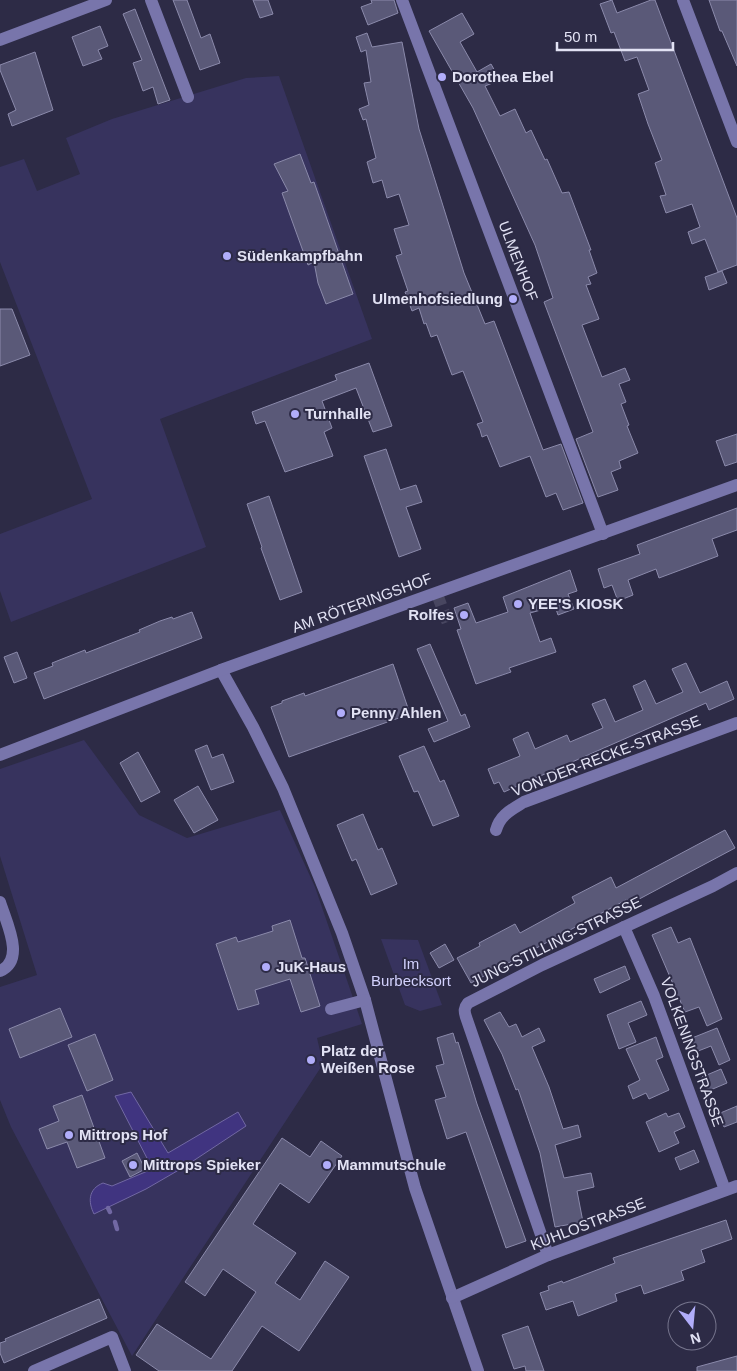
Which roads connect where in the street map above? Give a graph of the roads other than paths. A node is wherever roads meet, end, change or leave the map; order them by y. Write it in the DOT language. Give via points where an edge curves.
graph roads {
  1 [pos="106,0"];
  2 [pos="151,0"];
  3 [pos="402,0"];
  4 [pos="683,0"];
  5 [pos="0,38"];
  6 [pos="188,97"];
  7 [pos="737,142"];
  8 [pos="737,485"];
  9 [pos="603,534"];
  10 [pos="221,670"];
  11 [pos="737,723"];
  12 [pos="0,755"];
  13 [pos="496,830"];
  14 [pos="737,873"];
  15 [pos="0,902"];
  16 [pos="624,927"];
  17 [pos="0,971"];
  18 [pos="365,1000"];
  19 [pos="332,1010"];
  20 [pos="731,1188"];
  21 [pos="548,1255"];
  22 [pos="452,1298"];
  23 [pos="34,1371"];
  24 [pos="126,1371"];
  25 [pos="478,1371"];
  1 -- 5 [label="street"];
  2 -- 6 [label="street"];
  3 -- 9 [label="street, ULMENHOF"];
  4 -- 7 [label="street"];
  8 -- 9 [label="street, AM RÖTERINGSHOF"];
  9 -- 10 [label="street, AM RÖTERINGSHOF"];
  10 -- 12 [label="street, AM RÖTERINGSHOF"];
  10 -- 18 [label="street" via="284,788 332,906"];
  11 -- 13 [label="street, VON-DER-RECKE-STRASSE" via="524,802 507,812"];
  14 -- 16 [label="street, JUNG-STILLING-STRASSE"];
  15 -- 17 [label="street" via="14,951 10,965"];
  16 -- 20 [label="street, VOLKENINGSTRASSE"];
  16 -- 21 [label="street, JUNG-STILLING-STRASSE" via="468,1003 464,1009"];
  18 -- 19 [label="street"];
  18 -- 22 [label="street" via="415,1188"];
  20 -- 21 [label="street, KUHLOSTRASSE"];
  21 -- 22 [label="street, KUHLOSTRASSE"];
  22 -- 25 [label="street"];
  23 -- 24 [label="street" via="112,1337"];
}
